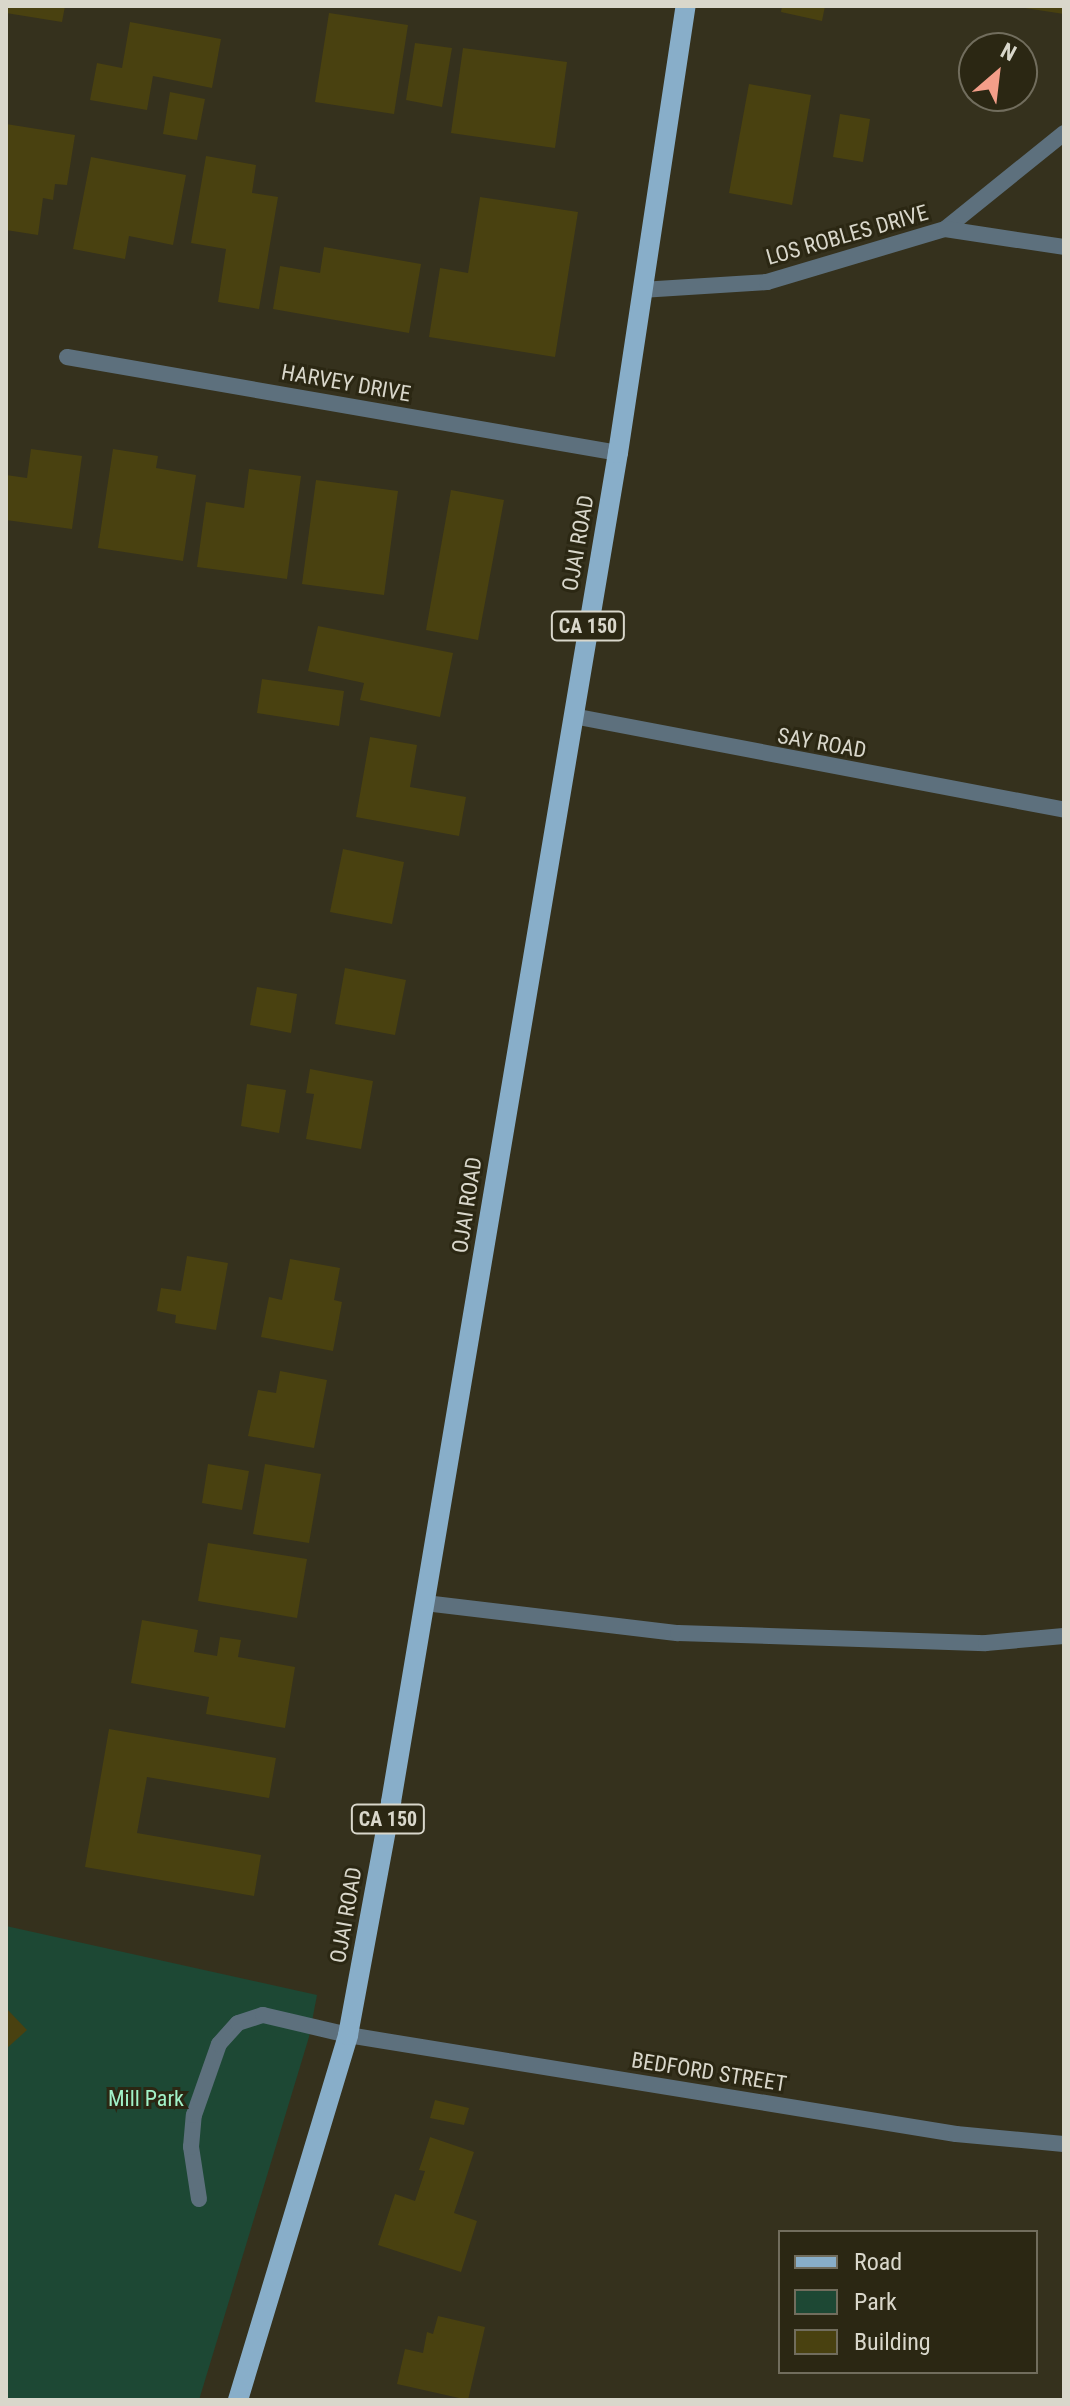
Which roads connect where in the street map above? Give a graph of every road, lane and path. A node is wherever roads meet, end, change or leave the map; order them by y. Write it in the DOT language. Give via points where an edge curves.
graph roads {
  1 [pos="686,6"];
  2 [pos="1064,133"];
  3 [pos="945,229"];
  4 [pos="1064,247"];
  5 [pos="641,290"];
  6 [pos="67,357"];
  7 [pos="618,453"];
  8 [pos="573,716"];
  9 [pos="1064,810"];
  10 [pos="425,1603"];
  11 [pos="1064,1636"];
  12 [pos="348,2035"];
  13 [pos="1064,2144"];
  14 [pos="199,2199"];
  15 [pos="238,2400"];
  1 -- 5 [label="main road, OJAI ROAD / CA 150"];
  2 -- 3 [label="street"];
  3 -- 4 [label="street, LOS ROBLES DRIVE"];
  3 -- 5 [label="street, LOS ROBLES DRIVE" via="767,282"];
  5 -- 7 [label="main road, OJAI ROAD / CA 150"];
  6 -- 7 [label="street, HARVEY DRIVE"];
  7 -- 8 [label="main road, OJAI ROAD / CA 150"];
  8 -- 9 [label="street, SAY ROAD"];
  8 -- 10 [label="main road, OJAI ROAD / CA 150"];
  10 -- 11 [label="street" via="678,1633 986,1643"];
  10 -- 12 [label="main road, OJAI ROAD / CA 150"];
  12 -- 13 [label="street, BEDFORD STREET" via="956,2134"];
  12 -- 14 [label="street, BEDFORD STREET" via="263,2015 238,2023 219,2044 194,2115 191,2147"];
  12 -- 15 [label="main road, OJAI ROAD / CA 150"];
}
